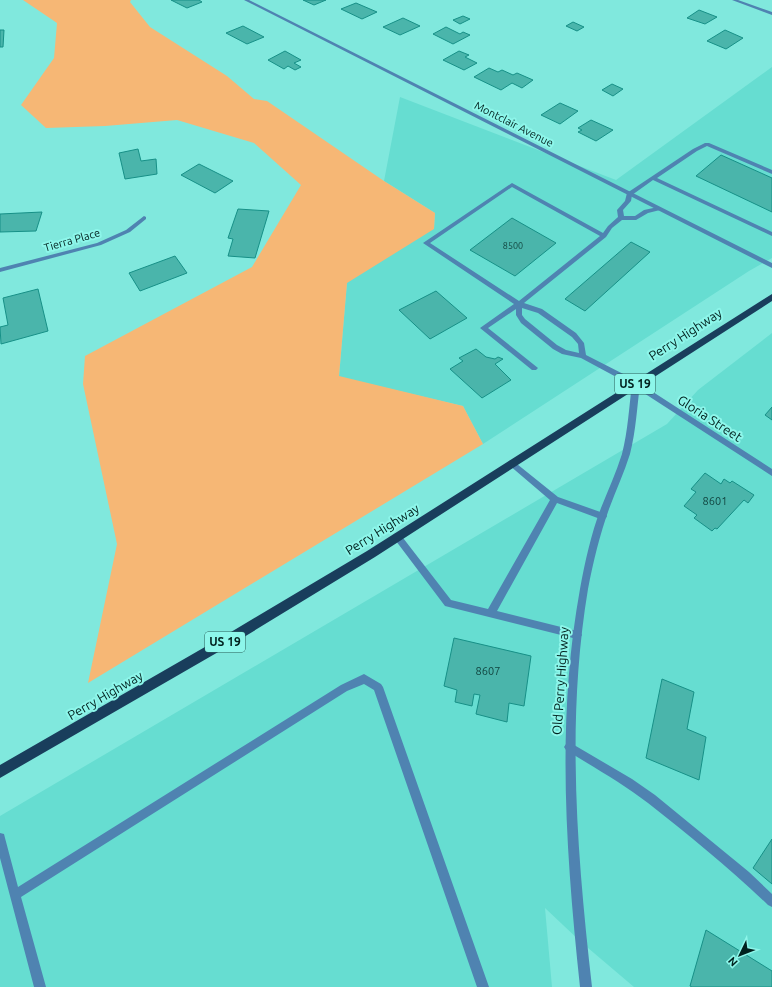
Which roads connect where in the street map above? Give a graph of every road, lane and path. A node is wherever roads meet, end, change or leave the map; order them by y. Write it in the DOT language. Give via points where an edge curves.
graph roads {
  1 [pos="246,0"];
  2 [pos="734,0"];
  3 [pos="772,14"];
  4 [pos="772,172"];
  5 [pos="654,178"];
  6 [pos="630,194"];
  7 [pos="658,209"];
  8 [pos="144,218"];
  9 [pos="622,218"];
  10 [pos="772,234"];
  11 [pos="604,236"];
  12 [pos="772,266"];
  13 [pos="0,270"];
  14 [pos="772,296"];
  15 [pos="519,304"];
  16 [pos="583,356"];
  17 [pos="534,368"];
  18 [pos="636,384"];
  19 [pos="512,463"];
  20 [pos="772,473"];
  21 [pos="555,499"];
  22 [pos="603,516"];
  23 [pos="398,537"];
  24 [pos="490,614"];
  25 [pos="576,635"];
  26 [pos="569,747"];
  27 [pos="0,772"];
  28 [pos="0,838"];
  29 [pos="15,895"];
  30 [pos="772,901"];
  31 [pos="40,987"];
  32 [pos="483,987"];
  33 [pos="586,987"];
  1 -- 6 [label="street, Montclair Avenue"];
  2 -- 3 [label="street"];
  4 -- 5 [label="street" via="707,144"];
  5 -- 6 [label="street"];
  5 -- 10 [label="street"];
  6 -- 7 [label="street, Montclair Avenue"];
  6 -- 9 [label="street" via="628,201 620,210"];
  7 -- 9 [label="street" via="646,211 636,218"];
  7 -- 12 [label="street, Montclair Avenue"];
  8 -- 13 [label="street, Tierra Place" via="128,231 99,244"];
  9 -- 11 [label="street" via="610,227"];
  11 -- 15 [label="street"];
  11 -- 15 [label="street" via="512,185 426,243"];
  14 -- 18 [label="main road, Perry Highway / US 19"];
  15 -- 16 [label="street" via="540,311 574,335 581,343"];
  15 -- 16 [label="street, Gloria Street" via="519,315 523,321 564,352"];
  15 -- 17 [label="street" via="483,328"];
  16 -- 18 [label="street, Gloria Street"];
  18 -- 19 [label="main road, Perry Highway / US 19"];
  18 -- 20 [label="street, Gloria Street"];
  18 -- 22 [label="street, Old Perry Highway" via="628,446"];
  19 -- 21 [label="street"];
  19 -- 23 [label="main road, Perry Highway / US 19"];
  21 -- 22 [label="street"];
  21 -- 24 [label="street"];
  22 -- 25 [label="street, Old Perry Highway" via="584,588"];
  23 -- 24 [label="street" via="448,603"];
  23 -- 27 [label="main road, Perry Highway / US 19" via="235,636"];
  24 -- 25 [label="street"];
  25 -- 26 [label="street, Old Perry Highway"];
  26 -- 30 [label="street" via="628,782 651,799"];
  26 -- 33 [label="street, Old Perry Highway" via="574,875"];
  28 -- 29 [label="street"];
  29 -- 31 [label="street"];
  29 -- 32 [label="street" via="344,688 364,679 378,687"];
}
